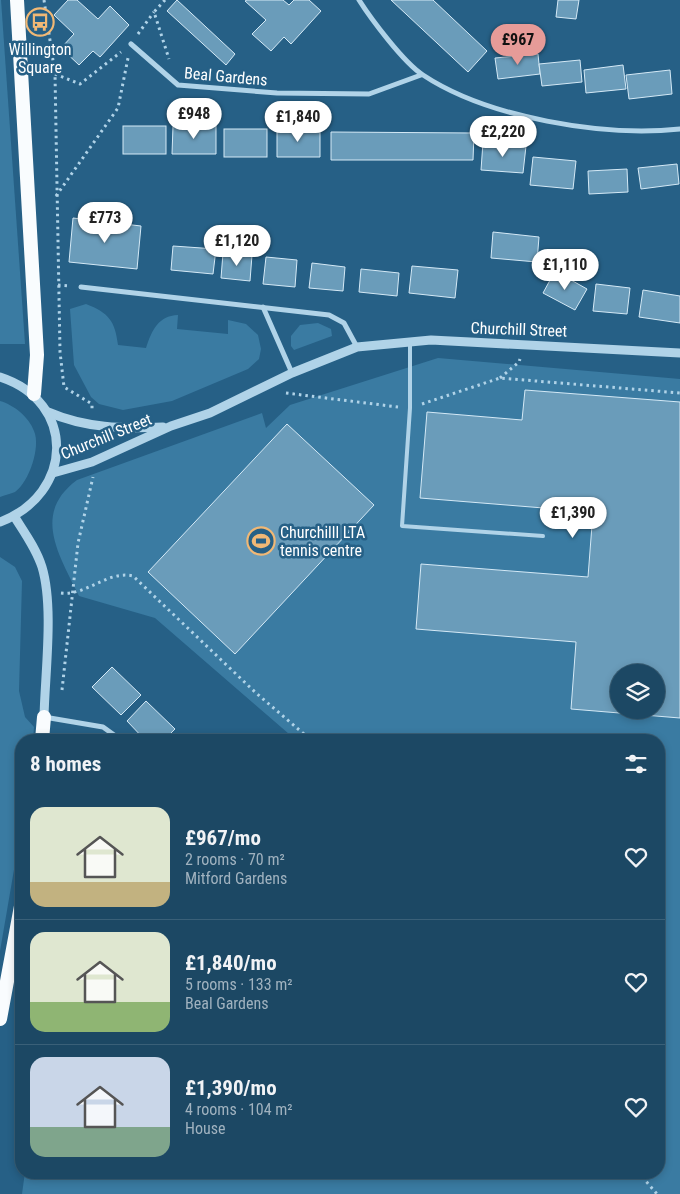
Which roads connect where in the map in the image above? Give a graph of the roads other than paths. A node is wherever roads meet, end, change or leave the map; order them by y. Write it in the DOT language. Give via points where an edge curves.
graph roads {
  1 [pos="17,0"];
  2 [pos="358,0"];
  3 [pos="131,44"];
  4 [pos="421,74"];
  5 [pos="680,129"];
  6 [pos="81,288"];
  7 [pos="263,307"];
  8 [pos="410,343"];
  9 [pos="357,347"];
  10 [pos="680,353"];
  11 [pos="292,373"];
  12 [pos="0,376"];
  13 [pos="34,394"];
  14 [pos="48,412"];
  15 [pos="171,426"];
  16 [pos="52,473"];
  17 [pos="14,516"];
  18 [pos="0,522"];
  19 [pos="543,536"];
  20 [pos="44,717"];
  21 [pos="43,734"];
  22 [pos="113,734"];
  23 [pos="15,938"];
  24 [pos="0,1019"];
  1 -- 13 [label="highway" via="37,355"];
  2 -- 4 [label="street" via="385,36"];
  3 -- 4 [label="street, Beal Gardens" via="178,86 277,93 369,94"];
  4 -- 5 [label="street" via="477,101 526,117 589,127"];
  6 -- 7 [label="street"];
  7 -- 9 [label="street" via="329,315 344,323"];
  7 -- 11 [label="street"];
  8 -- 9 [label="street, Churchill Street"];
  8 -- 10 [label="street, Churchill Street" via="431,340"];
  8 -- 19 [label="lane" via="410,408 402,526"];
  9 -- 11 [label="street, Churchill Street"];
  11 -- 15 [label="street, Churchill Street" via="210,413"];
  12 -- 13 [label="street"];
  13 -- 14 [label="street"];
  14 -- 15 [label="street, Churchill Street" via="110,428"];
  14 -- 16 [label="street" via="56,438"];
  15 -- 16 [label="street, Churchill Street" via="92,462"];
  16 -- 17 [label="street" via="39,497"];
  17 -- 18 [label="street"];
  17 -- 20 [label="street" via="33,546 48,591"];
  20 -- 21 [label="highway"];
  20 -- 22 [label="street" via="103,727"];
  23 -- 24 [label="highway"];
}
